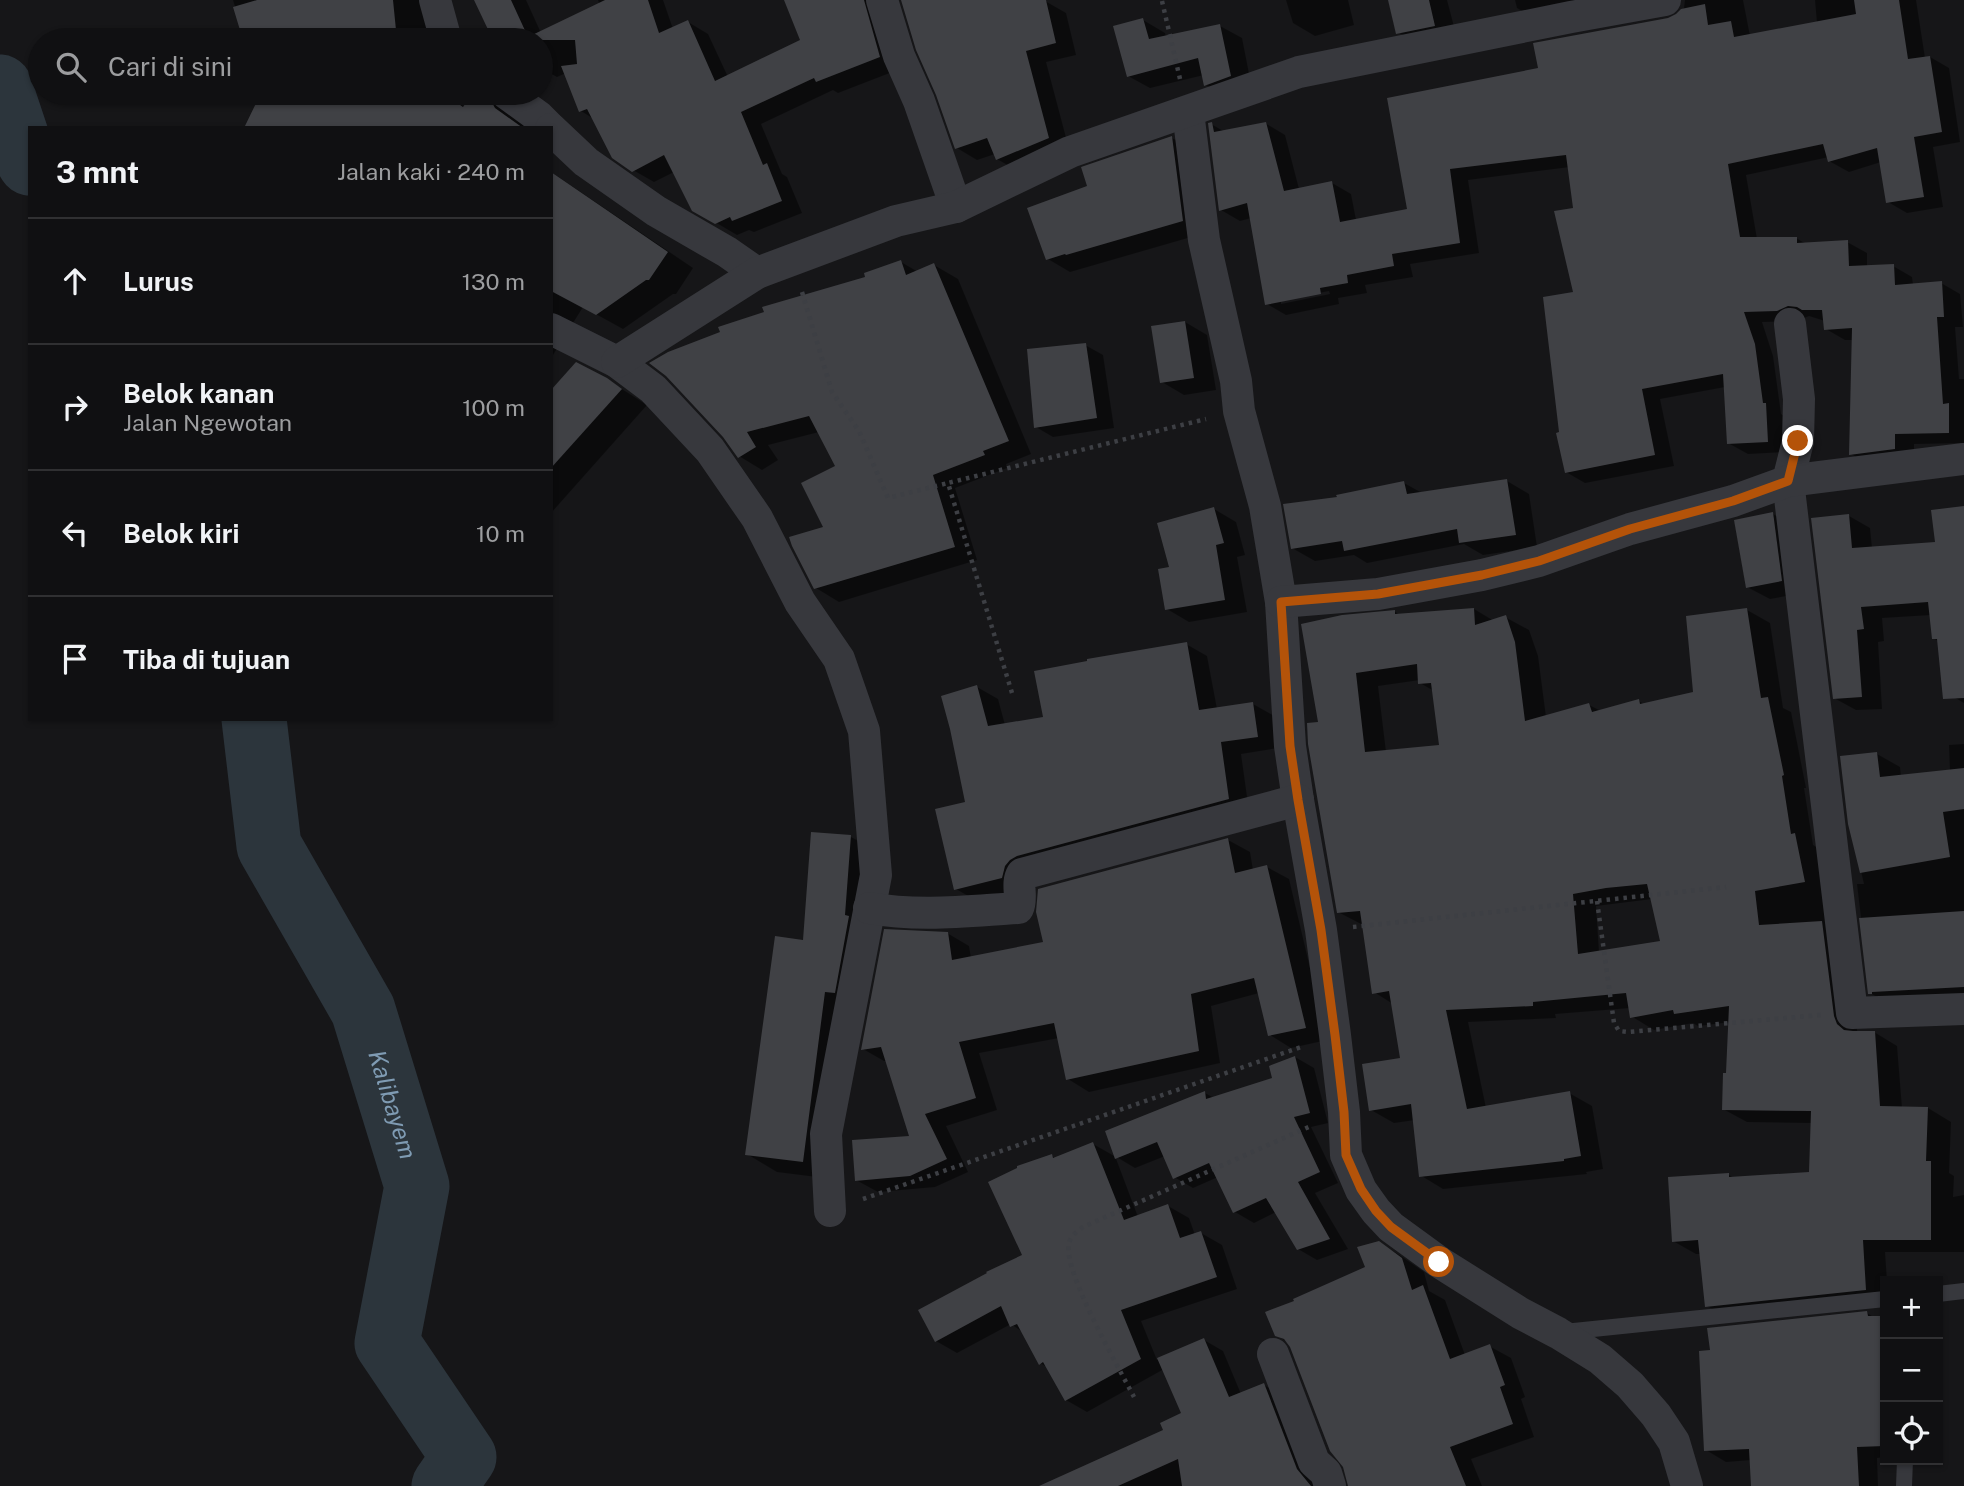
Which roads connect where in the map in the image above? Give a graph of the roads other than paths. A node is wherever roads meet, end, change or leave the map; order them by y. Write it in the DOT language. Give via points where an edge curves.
graph roads {
  1 [pos="435,0"];
  2 [pos="882,0"];
  3 [pos="1665,0"];
  4 [pos="443,28"];
  5 [pos="522,105"];
  6 [pos="1188,112"];
  7 [pos="549,126"];
  8 [pos="553,130"];
  9 [pos="956,207"];
  10 [pos="757,273"];
  11 [pos="1790,324"];
  12 [pos="553,330"];
  13 [pos="617,362"];
  14 [pos="1964,458"];
  15 [pos="1788,481"];
  16 [pos="1281,602"];
  17 [pos="1298,800"];
  18 [pos="869,908"];
  19 [pos="1964,1009"];
  20 [pos="830,1211"];
  21 [pos="1964,1291"];
  22 [pos="1943,1293"];
  23 [pos="1880,1300"];
  24 [pos="1559,1333"];
  25 [pos="1273,1354"];
  26 [pos="1905,1465"];
  27 [pos="1330,1486"];
  28 [pos="1687,1486"];
  29 [pos="1904,1486"];
  1 -- 4 [label="street"];
  2 -- 9 [label="street"];
  3 -- 6 [label="street" via="1299,72"];
  5 -- 7 [label="street"];
  6 -- 9 [label="street" via="1070,152"];
  6 -- 16 [label="street" via="1204,240 1239,411 1265,506"];
  8 -- 10 [label="street" via="586,162"];
  9 -- 10 [label="street" via="896,222"];
  10 -- 13 [label="street"];
  11 -- 15 [label="street" via="1799,399 1798,441"];
  12 -- 13 [label="street"];
  13 -- 18 [label="street" via="653,389 709,450 757,518 800,602 839,659 864,731 876,875"];
  14 -- 15 [label="street"];
  15 -- 16 [label="street" via="1482,575 1378,594"];
  15 -- 19 [label="street" via="1852,1013"];
  16 -- 17 [label="street"];
  17 -- 18 [label="street" via="1022,874 1018,908 938,914"];
  17 -- 24 [label="street" via="1321,930 1346,1155 1361,1189 1391,1227 1439,1262"];
  18 -- 20 [label="street" via="826,1134"];
  21 -- 22 [label="lane"];
  23 -- 24 [label="lane"];
  24 -- 28 [label="street" via="1600,1359 1656,1415 1674,1442"];
  25 -- 27 [label="street" via="1314,1462 1326,1473"];
  26 -- 29 [label="lane"];
}
